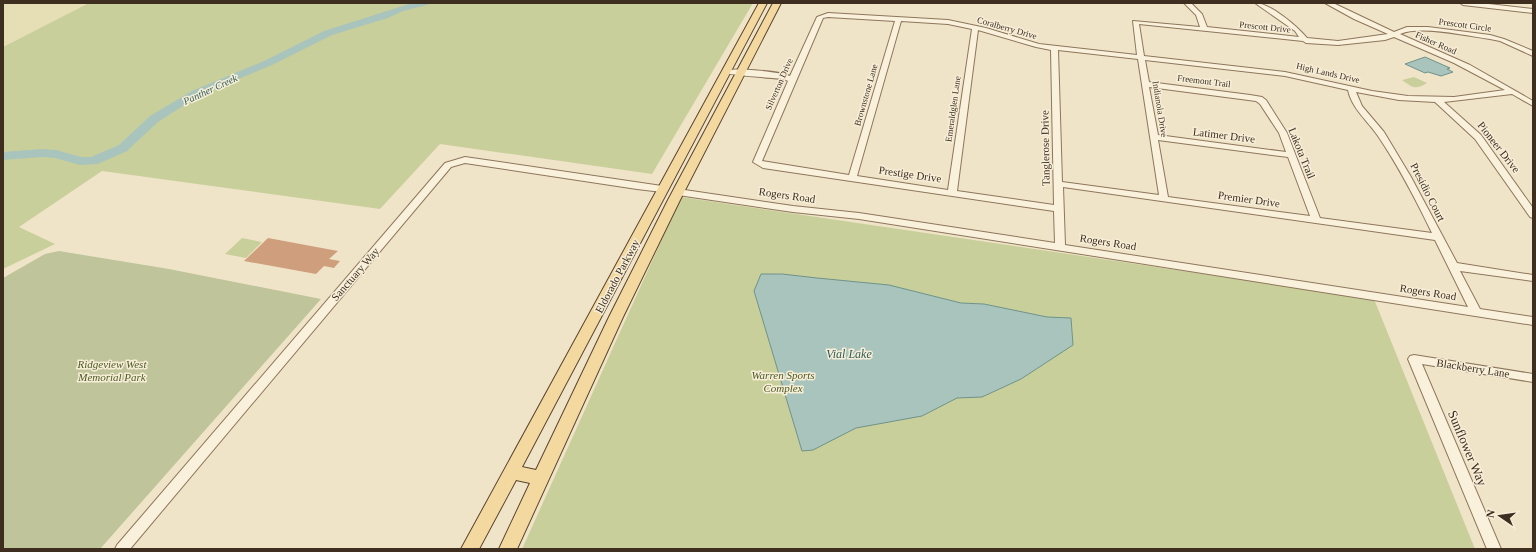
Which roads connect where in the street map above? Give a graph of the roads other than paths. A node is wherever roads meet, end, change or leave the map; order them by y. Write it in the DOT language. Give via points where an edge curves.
graph roads {
  1 [pos="763,3"];
  2 [pos="777,3"];
  3 [pos="1187,3"];
  4 [pos="1258,3"];
  5 [pos="1328,3"];
  6 [pos="1463,3"];
  7 [pos="1533,11"];
  8 [pos="822,16"];
  9 [pos="899,18"];
  10 [pos="1135,22"];
  11 [pos="975,28"];
  12 [pos="1204,30"];
  13 [pos="1393,34"];
  14 [pos="1306,41"];
  15 [pos="1054,48"];
  16 [pos="1533,54"];
  17 [pos="1140,57"];
  18 [pos="726,72"];
  19 [pos="740,74"];
  20 [pos="792,80"];
  21 [pos="1146,84"];
  22 [pos="1351,88"];
  23 [pos="1511,92"];
  24 [pos="1259,99"];
  25 [pos="1437,100"];
  26 [pos="1533,104"];
  27 [pos="1154,137"];
  28 [pos="1292,155"];
  29 [pos="757,162"];
  30 [pos="852,178"];
  31 [pos="1058,184"];
  32 [pos="662,189"];
  33 [pos="678,192"];
  34 [pos="952,193"];
  35 [pos="1164,199"];
  36 [pos="1059,209"];
  37 [pos="1533,215"];
  38 [pos="1316,220"];
  39 [pos="1438,237"];
  40 [pos="1060,247"];
  41 [pos="1452,266"];
  42 [pos="1533,278"];
  43 [pos="1476,312"];
  44 [pos="597,314"];
  45 [pos="616,317"];
  46 [pos="1533,321"];
  47 [pos="1414,358"];
  48 [pos="1533,378"];
  49 [pos="512,472"];
  50 [pos="540,478"];
  51 [pos="122,549"];
  52 [pos="470,549"];
  53 [pos="508,549"];
  54 [pos="1494,549"];
  1 -- 18 [label="main road, Eldorado Parkway"];
  2 -- 19 [label="main road, Eldorado Parkway"];
  3 -- 12 [label="street" via="1199,14"];
  4 -- 14 [label="street" via="1297,30"];
  5 -- 13 [label="street, Fisher Road"];
  6 -- 7 [label="street"];
  8 -- 9 [label="street, Coralberry Drive"];
  8 -- 20 [label="street, Silverton Drive"];
  9 -- 11 [label="street, Coralberry Drive" via="948,22"];
  9 -- 30 [label="street, Brownstone Lane"];
  10 -- 12 [label="street, Prescott Drive"];
  10 -- 17 [label="street, Indianola Drive"];
  11 -- 15 [label="street, Coralberry Drive" via="1030,45"];
  11 -- 34 [label="street, Emeraldglen Lane"];
  12 -- 14 [label="street, Prescott Drive"];
  13 -- 14 [label="street, Prescott Drive" via="1385,38 1356,42"];
  13 -- 16 [label="street, Prescott Circle" via="1407,29 1422,29 1483,35 1502,40"];
  13 -- 23 [label="street, Fisher Road" via="1446,56"];
  15 -- 17 [label="street, Coralberry Drive"];
  15 -- 31 [label="street, Tanglerose Drive"];
  17 -- 21 [label="street, Indianola Drive"];
  17 -- 22 [label="street, High Lands Drive" via="1285,74"];
  18 -- 19 [label="street"];
  18 -- 32 [label="main road, Eldorado Parkway"];
  19 -- 20 [label="street"];
  19 -- 33 [label="main road, Eldorado Parkway"];
  20 -- 29 [label="street, Silverton Drive"];
  21 -- 24 [label="street, Freemont Trail"];
  21 -- 27 [label="street, Indianola Drive"];
  22 -- 25 [label="street, High Lands Drive" via="1382,95"];
  22 -- 39 [label="street, Presidio Court" via="1354,100 1402,167"];
  23 -- 25 [label="street, High Lands Drive"];
  23 -- 26 [label="street, Fisher Road"];
  24 -- 28 [label="street, Lakota Trail" via="1283,133"];
  25 -- 37 [label="street, Pioneer Drive" via="1478,137"];
  27 -- 28 [label="street, Latimer Drive"];
  27 -- 35 [label="street, Indianola Drive"];
  28 -- 38 [label="street, Lakota Trail"];
  29 -- 30 [label="street, Prestige Drive"];
  30 -- 34 [label="street, Prestige Drive"];
  31 -- 35 [label="street, Premier Drive"];
  31 -- 36 [label="street, Tanglerose Drive"];
  32 -- 33 [label="main road"];
  32 -- 44 [label="main road, Eldorado Parkway"];
  32 -- 51 [label="street, Sanctuary Way" via="465,160 448,165"];
  33 -- 40 [label="street, Rogers Road" via="859,216"];
  33 -- 45 [label="main road, Eldorado Parkway"];
  34 -- 36 [label="street, Prestige Drive"];
  35 -- 38 [label="street, Premier Drive"];
  36 -- 40 [label="street, Tanglerose Drive"];
  38 -- 39 [label="street, Premier Drive"];
  39 -- 41 [label="street, Presidio Court"];
  40 -- 43 [label="street, Rogers Road"];
  41 -- 42 [label="street"];
  41 -- 43 [label="street, Presidio Court"];
  43 -- 46 [label="street, Rogers Road"];
  44 -- 45 [label="main road"];
  44 -- 49 [label="main road, Eldorado Parkway"];
  45 -- 50 [label="main road, Eldorado Parkway"];
  47 -- 48 [label="street, Blackberry Lane"];
  47 -- 54 [label="street, Sunflower Way"];
  49 -- 50 [label="main road"];
  49 -- 52 [label="main road, Eldorado Parkway"];
  50 -- 53 [label="main road, Eldorado Parkway"];
}
